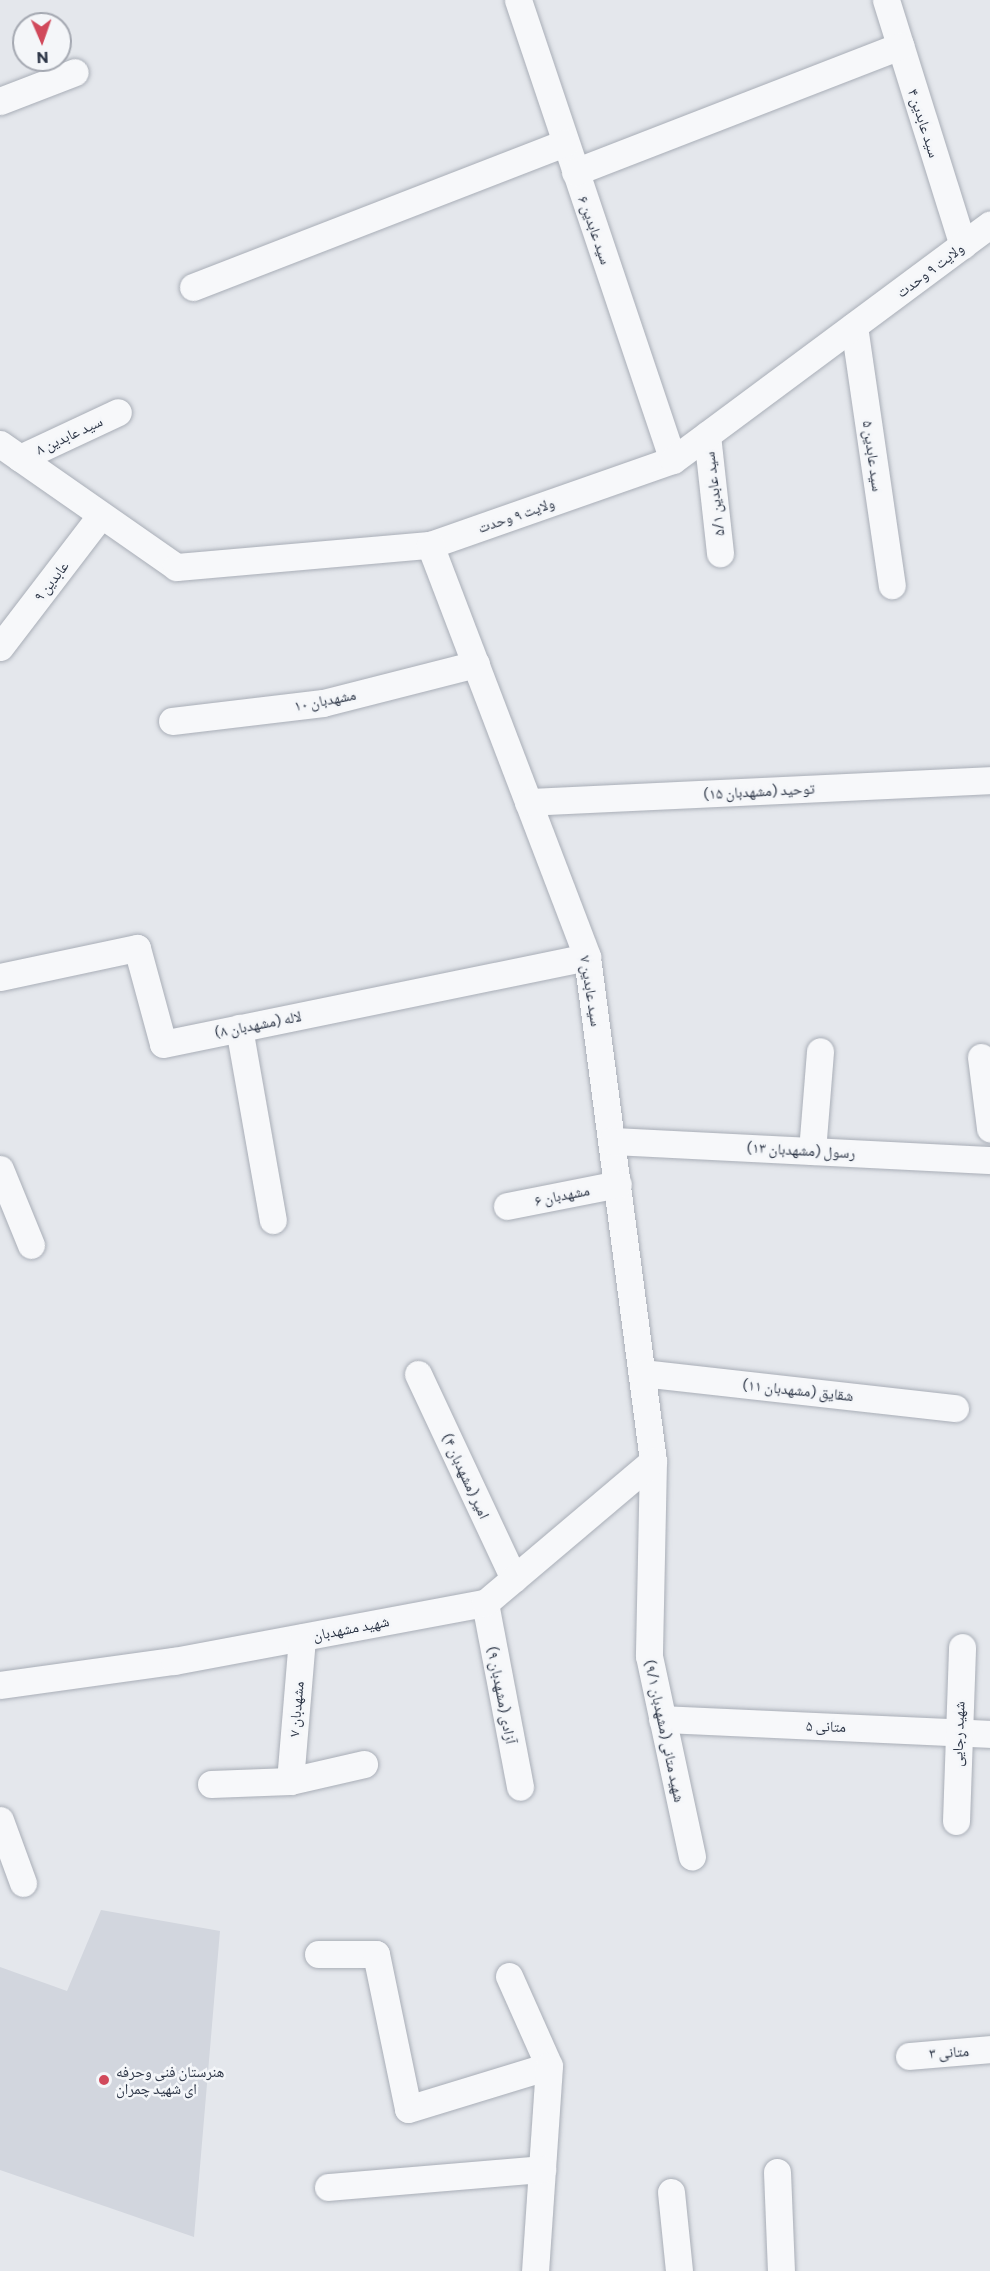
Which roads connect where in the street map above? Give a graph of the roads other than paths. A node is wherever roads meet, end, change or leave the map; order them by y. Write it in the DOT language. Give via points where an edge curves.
graph roads {
  1 [pos="518,0"];
  2 [pos="886,0"];
  3 [pos="900,46"];
  4 [pos="75,72"];
  5 [pos="0,101"];
  6 [pos="565,142"];
  7 [pos="575,172"];
  8 [pos="990,225"];
  9 [pos="963,245"];
  10 [pos="193,287"];
  11 [pos="854,326"];
  12 [pos="118,412"];
  13 [pos="707,435"];
  14 [pos="10,451"];
  15 [pos="673,460"];
  16 [pos="101,514"];
  17 [pos="430,545"];
  18 [pos="720,553"];
  19 [pos="892,585"];
  20 [pos="0,647"];
  21 [pos="476,663"];
  22 [pos="172,722"];
  23 [pos="990,780"];
  24 [pos="528,802"];
  25 [pos="587,957"];
  26 [pos="0,977"];
  27 [pos="239,1028"];
  28 [pos="820,1051"];
  29 [pos="981,1057"];
  30 [pos="990,1128"];
  31 [pos="612,1141"];
  32 [pos="812,1151"];
  33 [pos="990,1160"];
  34 [pos="2,1183"];
  35 [pos="618,1185"];
  36 [pos="507,1206"];
  37 [pos="273,1220"];
  38 [pos="31,1245"];
  39 [pos="642,1373"];
  40 [pos="418,1374"];
  41 [pos="955,1408"];
  42 [pos="653,1461"];
  43 [pos="514,1579"];
  44 [pos="485,1603"];
  45 [pos="302,1637"];
  46 [pos="962,1647"];
  47 [pos="0,1685"];
  48 [pos="662,1719"];
  49 [pos="958,1732"];
  50 [pos="990,1734"];
  51 [pos="364,1764"];
  52 [pos="290,1781"];
  53 [pos="211,1784"];
  54 [pos="520,1786"];
  55 [pos="0,1820"];
  56 [pos="956,1821"];
  57 [pos="692,1856"];
  58 [pos="23,1883"];
  59 [pos="318,1954"];
  60 [pos="509,1976"];
  61 [pos="990,2049"];
  62 [pos="909,2055"];
  63 [pos="549,2066"];
  64 [pos="542,2169"];
  65 [pos="777,2172"];
  66 [pos="328,2187"];
  67 [pos="671,2192"];
  68 [pos="535,2271"];
  69 [pos="679,2271"];
  70 [pos="781,2271"];
  1 -- 6 [label="street, سید عابدین ۶"];
  2 -- 3 [label="street, سید عابدین ۴"];
  3 -- 7 [label="street"];
  3 -- 9 [label="street, سید عابدین ۴"];
  4 -- 5 [label="street"];
  6 -- 7 [label="street, سید عابدین ۶"];
  6 -- 10 [label="street"];
  7 -- 15 [label="street, سید عابدین ۶"];
  8 -- 9 [label="street, ولایت ۹ وحدت"];
  9 -- 11 [label="street, ولایت ۹ وحدت"];
  11 -- 13 [label="street, ولایت ۹ وحدت"];
  11 -- 19 [label="street, سید عابدین ۵"];
  12 -- 14 [label="street, سید عابدین ۸"];
  13 -- 15 [label="street, ولایت ۹ وحدت"];
  13 -- 18 [label="street, سید عابدین ۵/۱"];
  14 -- 16 [label="street, ولایت ۹ وحدت"];
  15 -- 17 [label="street, ولایت ۹ وحدت"];
  16 -- 17 [label="street, ولایت ۹ وحدت" via="176,567"];
  16 -- 20 [label="street, عابدین ۹"];
  17 -- 21 [label="street, سید عابدین ۷"];
  21 -- 22 [label="street, مشهدبان ۱۰" via="323,704"];
  21 -- 24 [label="street, سید عابدین ۷"];
  23 -- 24 [label="street, توحید (مشهدبان ۱۵)"];
  24 -- 25 [label="street, سید عابدین ۷"];
  25 -- 27 [label="street, لاله (مشهدبان ۸)"];
  25 -- 31 [label="street, سید عابدین ۷"];
  26 -- 27 [label="street, لاله (مشهدبان ۸)" via="137,948 163,1044"];
  27 -- 37 [label="street"];
  28 -- 32 [label="street"];
  29 -- 30 [label="street"];
  31 -- 32 [label="street, رسول (مشهدبان ۱۳)"];
  31 -- 35 [label="street, سید عابدین ۷"];
  32 -- 33 [label="street, رسول (مشهدبان ۱۳)"];
  34 -- 38 [label="street"];
  35 -- 36 [label="street, مشهدبان ۶"];
  35 -- 39 [label="street, سید عابدین ۷"];
  39 -- 41 [label="street, شقایق (مشهدبان ۱۱)"];
  39 -- 42 [label="street, سید عابدین ۷"];
  40 -- 43 [label="street, امیر (مشهدبان ۴)"];
  42 -- 43 [label="street, شهید مشهدبان"];
  42 -- 48 [label="street, شهید متانی (مشهدبان ۹/۱)" via="649,1656"];
  43 -- 44 [label="street, شهید مشهدبان"];
  44 -- 45 [label="street, شهید مشهدبان"];
  44 -- 54 [label="street, آزادی (مشهدبان ۹)"];
  45 -- 47 [label="street, شهید مشهدبان" via="174,1661"];
  45 -- 52 [label="street, مشهدبان ۷"];
  46 -- 49 [label="street, شهید رجایی"];
  48 -- 49 [label="street, متانی ۵"];
  48 -- 57 [label="street, شهید متانی (مشهدبان ۹/۱)"];
  49 -- 50 [label="street, متانی ۵"];
  49 -- 56 [label="street, شهید رجایی"];
  51 -- 52 [label="street"];
  52 -- 53 [label="street"];
  55 -- 58 [label="street"];
  59 -- 63 [label="street" via="376,1954 408,2109"];
  60 -- 63 [label="street"];
  61 -- 62 [label="street, متانی ۳"];
  63 -- 64 [label="street"];
  64 -- 66 [label="street"];
  64 -- 68 [label="street"];
  65 -- 70 [label="street"];
  67 -- 69 [label="street"];
}
